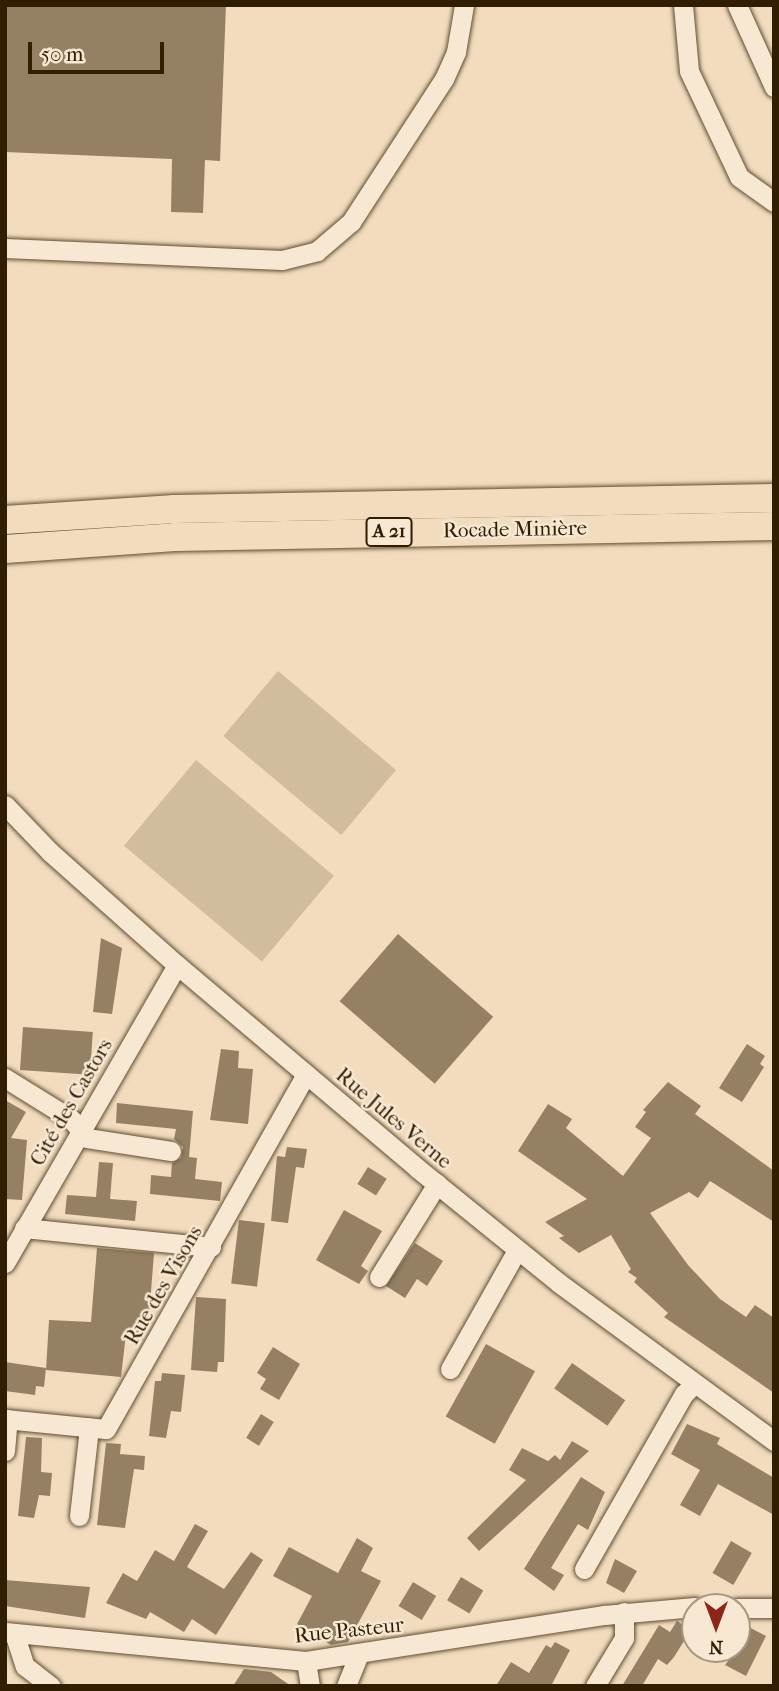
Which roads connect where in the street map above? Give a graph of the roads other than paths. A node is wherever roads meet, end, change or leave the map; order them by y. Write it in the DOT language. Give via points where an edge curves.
graph roads {
  1 [pos="464,5"];
  2 [pos="683,5"];
  3 [pos="737,5"];
  4 [pos="774,87"];
  5 [pos="774,202"];
  6 [pos="5,248"];
  7 [pos="774,498"];
  8 [pos="5,520"];
  9 [pos="774,526"];
  10 [pos="5,549"];
  11 [pos="5,805"];
  12 [pos="177,965"];
  13 [pos="306,1074"];
  14 [pos="5,1078"];
  15 [pos="80,1130"];
  16 [pos="171,1151"];
  17 [pos="437,1184"];
  18 [pos="24,1228"];
  19 [pos="211,1247"];
  20 [pos="517,1250"];
  21 [pos="5,1263"];
  22 [pos="379,1277"];
  23 [pos="450,1368"];
  24 [pos="694,1384"];
  25 [pos="7,1419"];
  26 [pos="89,1427"];
  27 [pos="774,1441"];
  28 [pos="5,1451"];
  29 [pos="79,1516"];
  30 [pos="584,1569"];
  31 [pos="681,1608"];
  32 [pos="751,1608"];
  33 [pos="774,1608"];
  34 [pos="624,1612"];
  35 [pos="10,1633"];
  36 [pos="358,1656"];
  37 [pos="306,1661"];
  38 [pos="51,1686"];
  39 [pos="310,1686"];
  40 [pos="346,1686"];
  41 [pos="595,1686"];
  1 -- 6 [label="street" via="456,52 444,79 351,222 317,251 282,260"];
  2 -- 5 [label="street" via="689,71 739,177"];
  3 -- 4 [label="street"];
  7 -- 8 [label="highway, Rocade Minière / A 21" via="175,509"];
  9 -- 10 [label="highway, Rocade Minière / A 21" via="175,537"];
  11 -- 12 [label="street, Rue Jules Verne" via="50,852"];
  12 -- 13 [label="street, Rue Jules Verne"];
  12 -- 15 [label="street, Cité des Castors"];
  13 -- 17 [label="street, Rue Jules Verne"];
  13 -- 19 [label="street, Rue des Visons"];
  14 -- 15 [label="street" via="71,1119"];
  15 -- 16 [label="street" via="87,1138"];
  15 -- 18 [label="street, Cité des Castors"];
  17 -- 20 [label="street, Rue Jules Verne"];
  17 -- 22 [label="street"];
  18 -- 19 [label="street"];
  18 -- 21 [label="street, Cité des Castors"];
  19 -- 26 [label="street, Rue des Visons" via="106,1429"];
  20 -- 23 [label="street"];
  20 -- 24 [label="street, Rue Jules Verne"];
  24 -- 27 [label="street, Rue Jules Verne"];
  24 -- 30 [label="street"];
  25 -- 26 [label="street"];
  25 -- 28 [label="street"];
  26 -- 29 [label="street"];
  31 -- 34 [label="street, Rue Pasteur"];
  32 -- 33 [label="street"];
  34 -- 36 [label="street, Rue Pasteur"];
  34 -- 41 [label="street" via="624,1638"];
  35 -- 37 [label="street, Rue Pasteur"];
  35 -- 38 [label="street" via="25,1666"];
  36 -- 37 [label="street, Rue Pasteur"];
  36 -- 40 [label="street"];
  37 -- 39 [label="street"];
}
